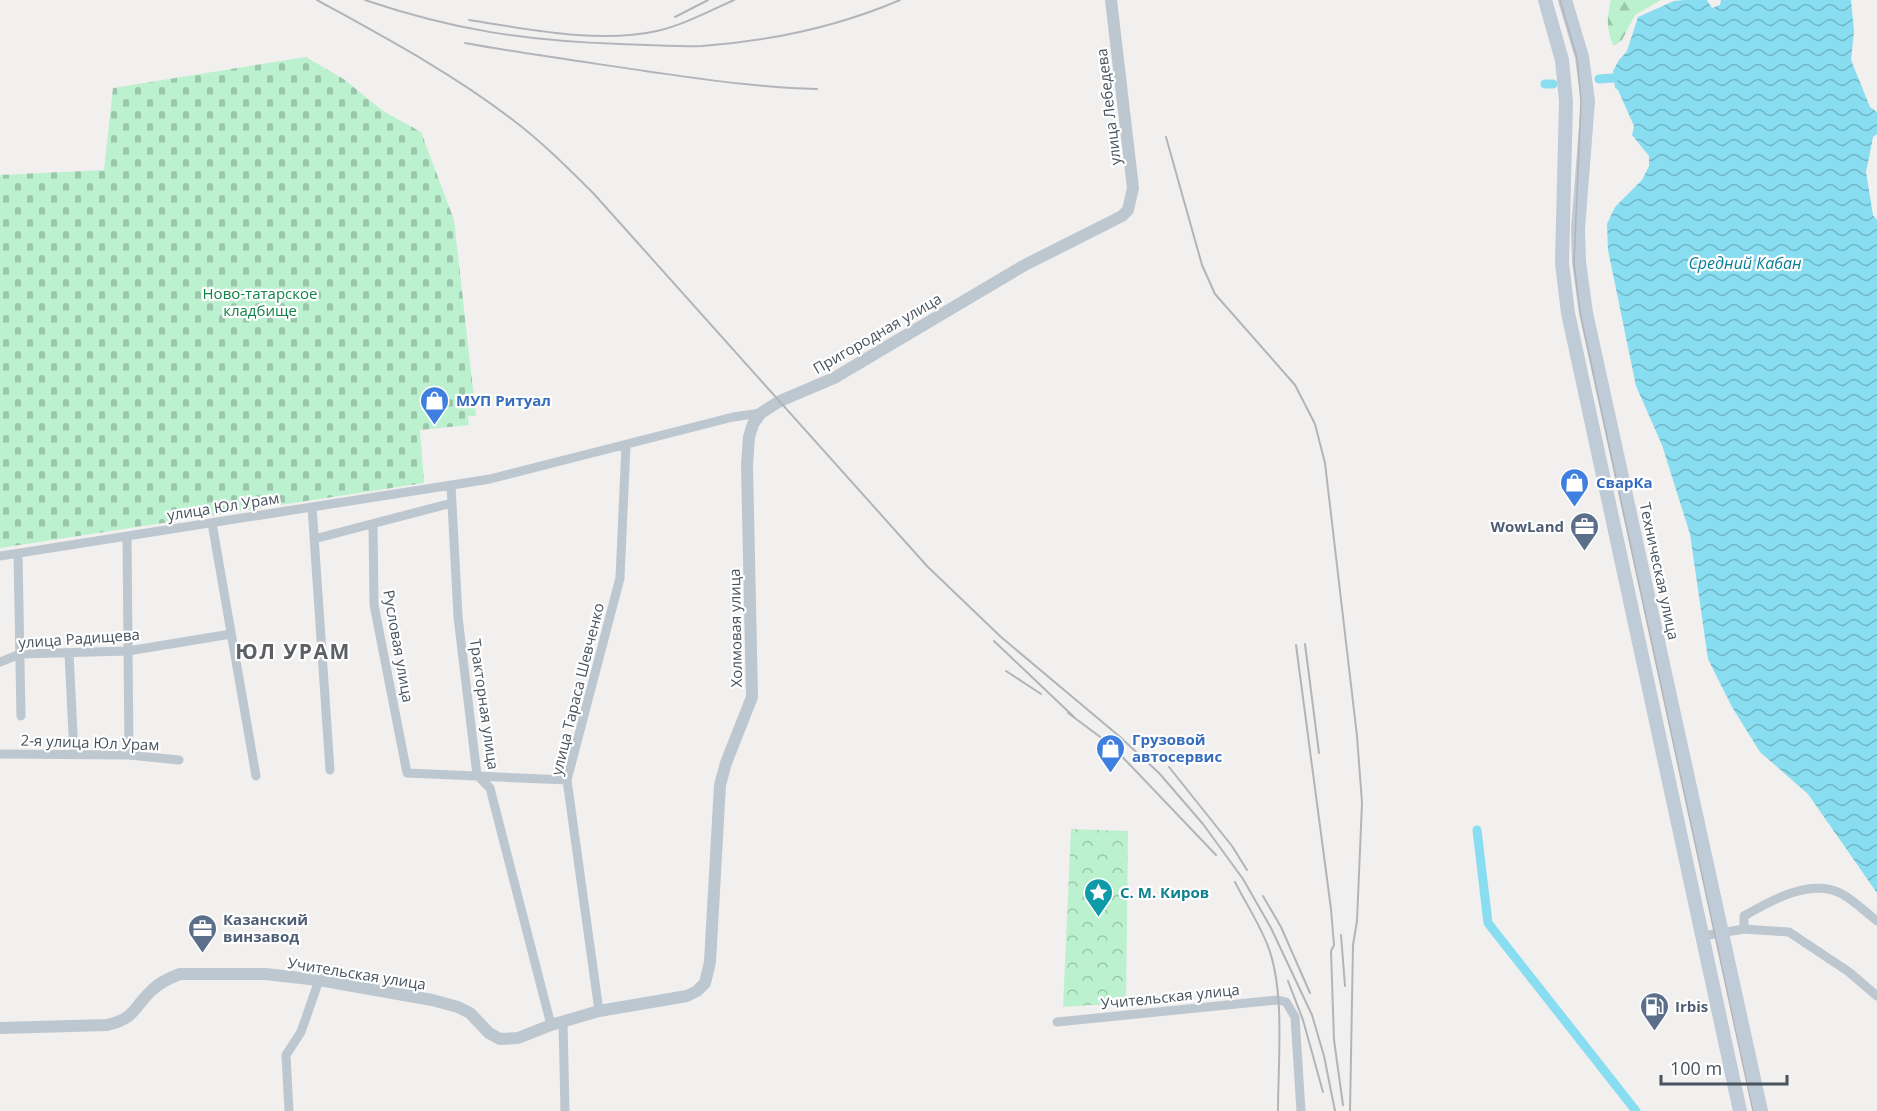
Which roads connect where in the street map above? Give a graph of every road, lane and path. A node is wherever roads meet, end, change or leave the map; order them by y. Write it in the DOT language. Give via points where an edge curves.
graph roads {
  1 [pos="1111,0"];
  2 [pos="1545,0"];
  3 [pos="1565,0"];
  4 [pos="1128,210"];
  5 [pos="760,413"];
  6 [pos="626,445"];
  7 [pos="451,485"];
  8 [pos="452,503"];
  9 [pos="312,507"];
  10 [pos="212,524"];
  11 [pos="373,524"];
  12 [pos="127,537"];
  13 [pos="314,539"];
  14 [pos="18,554"];
  15 [pos="0,556"];
  16 [pos="231,634"];
  17 [pos="128,651"];
  18 [pos="69,653"];
  19 [pos="20,654"];
  20 [pos="0,662"];
  21 [pos="21,716"];
  22 [pos="0,754"];
  23 [pos="74,754"];
  24 [pos="129,755"];
  25 [pos="179,760"];
  26 [pos="330,770"];
  27 [pos="477,775"];
  28 [pos="256,776"];
  29 [pos="567,780"];
  30 [pos="1877,921"];
  31 [pos="1743,929"];
  32 [pos="1723,933"];
  33 [pos="1703,936"];
  34 [pos="319,981"];
  35 [pos="705,983"];
  36 [pos="1877,996"];
  37 [pos="598,1011"];
  38 [pos="1056,1022"];
  39 [pos="557,1023"];
  40 [pos="0,1029"];
  41 [pos="289,1111"];
  42 [pos="565,1111"];
  43 [pos="1301,1111"];
  44 [pos="1740,1111"];
  45 [pos="1761,1111"];
  1 -- 4 [label="street, улица Лебедева" via="1133,188"];
  2 -- 33 [label="main road" via="1562,60 1566,102 1562,263 1568,313"];
  3 -- 32 [label="main road, Техническая улица" via="1582,57 1588,101 1578,230 1586,313"];
  4 -- 5 [label="street, Пригородная улица" via="1023,266 834,378"];
  5 -- 6 [label="street, Пригородная улица"];
  5 -- 35 [label="street, Холмовая улица" via="749,437 747,465 752,697 720,785 710,962"];
  6 -- 7 [label="street, Пригородная улица"];
  6 -- 29 [label="street, улица Тараса Шевченко" via="620,578"];
  7 -- 8 [label="street, Тракторная улица"];
  7 -- 9 [label="street, улица Юл Урам"];
  8 -- 11 [label="street"];
  8 -- 27 [label="street, Тракторная улица" via="458,617"];
  9 -- 10 [label="street, улица Юл Урам"];
  9 -- 13 [label="street"];
  10 -- 12 [label="street, улица Юл Урам"];
  10 -- 16 [label="street"];
  11 -- 13 [label="street"];
  11 -- 27 [label="street, Русловая улица" via="374,605 407,773"];
  12 -- 14 [label="street, улица Юл Урам"];
  12 -- 17 [label="street"];
  13 -- 26 [label="street"];
  14 -- 15 [label="street, улица Юл Урам"];
  14 -- 19 [label="street"];
  16 -- 17 [label="street, улица Радищева"];
  16 -- 28 [label="street"];
  17 -- 18 [label="street, улица Радищева"];
  17 -- 24 [label="street"];
  18 -- 19 [label="street, улица Радищева"];
  18 -- 23 [label="street"];
  19 -- 20 [label="street, улица Радищева"];
  19 -- 21 [label="street"];
  22 -- 23 [label="street, 2-я улица Юл Урам"];
  23 -- 24 [label="street, 2-я улица Юл Урам"];
  24 -- 25 [label="street, 2-я улица Юл Урам"];
  27 -- 29 [label="street"];
  27 -- 39 [label="street, Тракторная улица" via="490,788"];
  29 -- 37 [label="street, улица Тараса Шевченко"];
  30 -- 31 [label="street" via="1840,893 1805,888 1744,916"];
  31 -- 32 [label="street"];
  31 -- 36 [label="street" via="1790,932"];
  32 -- 33 [label="street"];
  32 -- 45 [label="main road, Техническая улица"];
  33 -- 44 [label="main road"];
  34 -- 39 [label="street, Учительская улица" via="458,1007 500,1039 518,1038"];
  34 -- 40 [label="street, Учительская улица" via="265,974 180,974 149,992 134,1013 122,1021 107,1025"];
  34 -- 41 [label="street" via="301,1032 286,1055"];
  35 -- 37 [label="street, Учительская улица" via="687,996"];
  37 -- 39 [label="street, Учительская улица"];
  38 -- 43 [label="street, Учительская улица" via="1286,1002 1294,1017"];
  39 -- 42 [label="street, Тракторная улица"];
}
